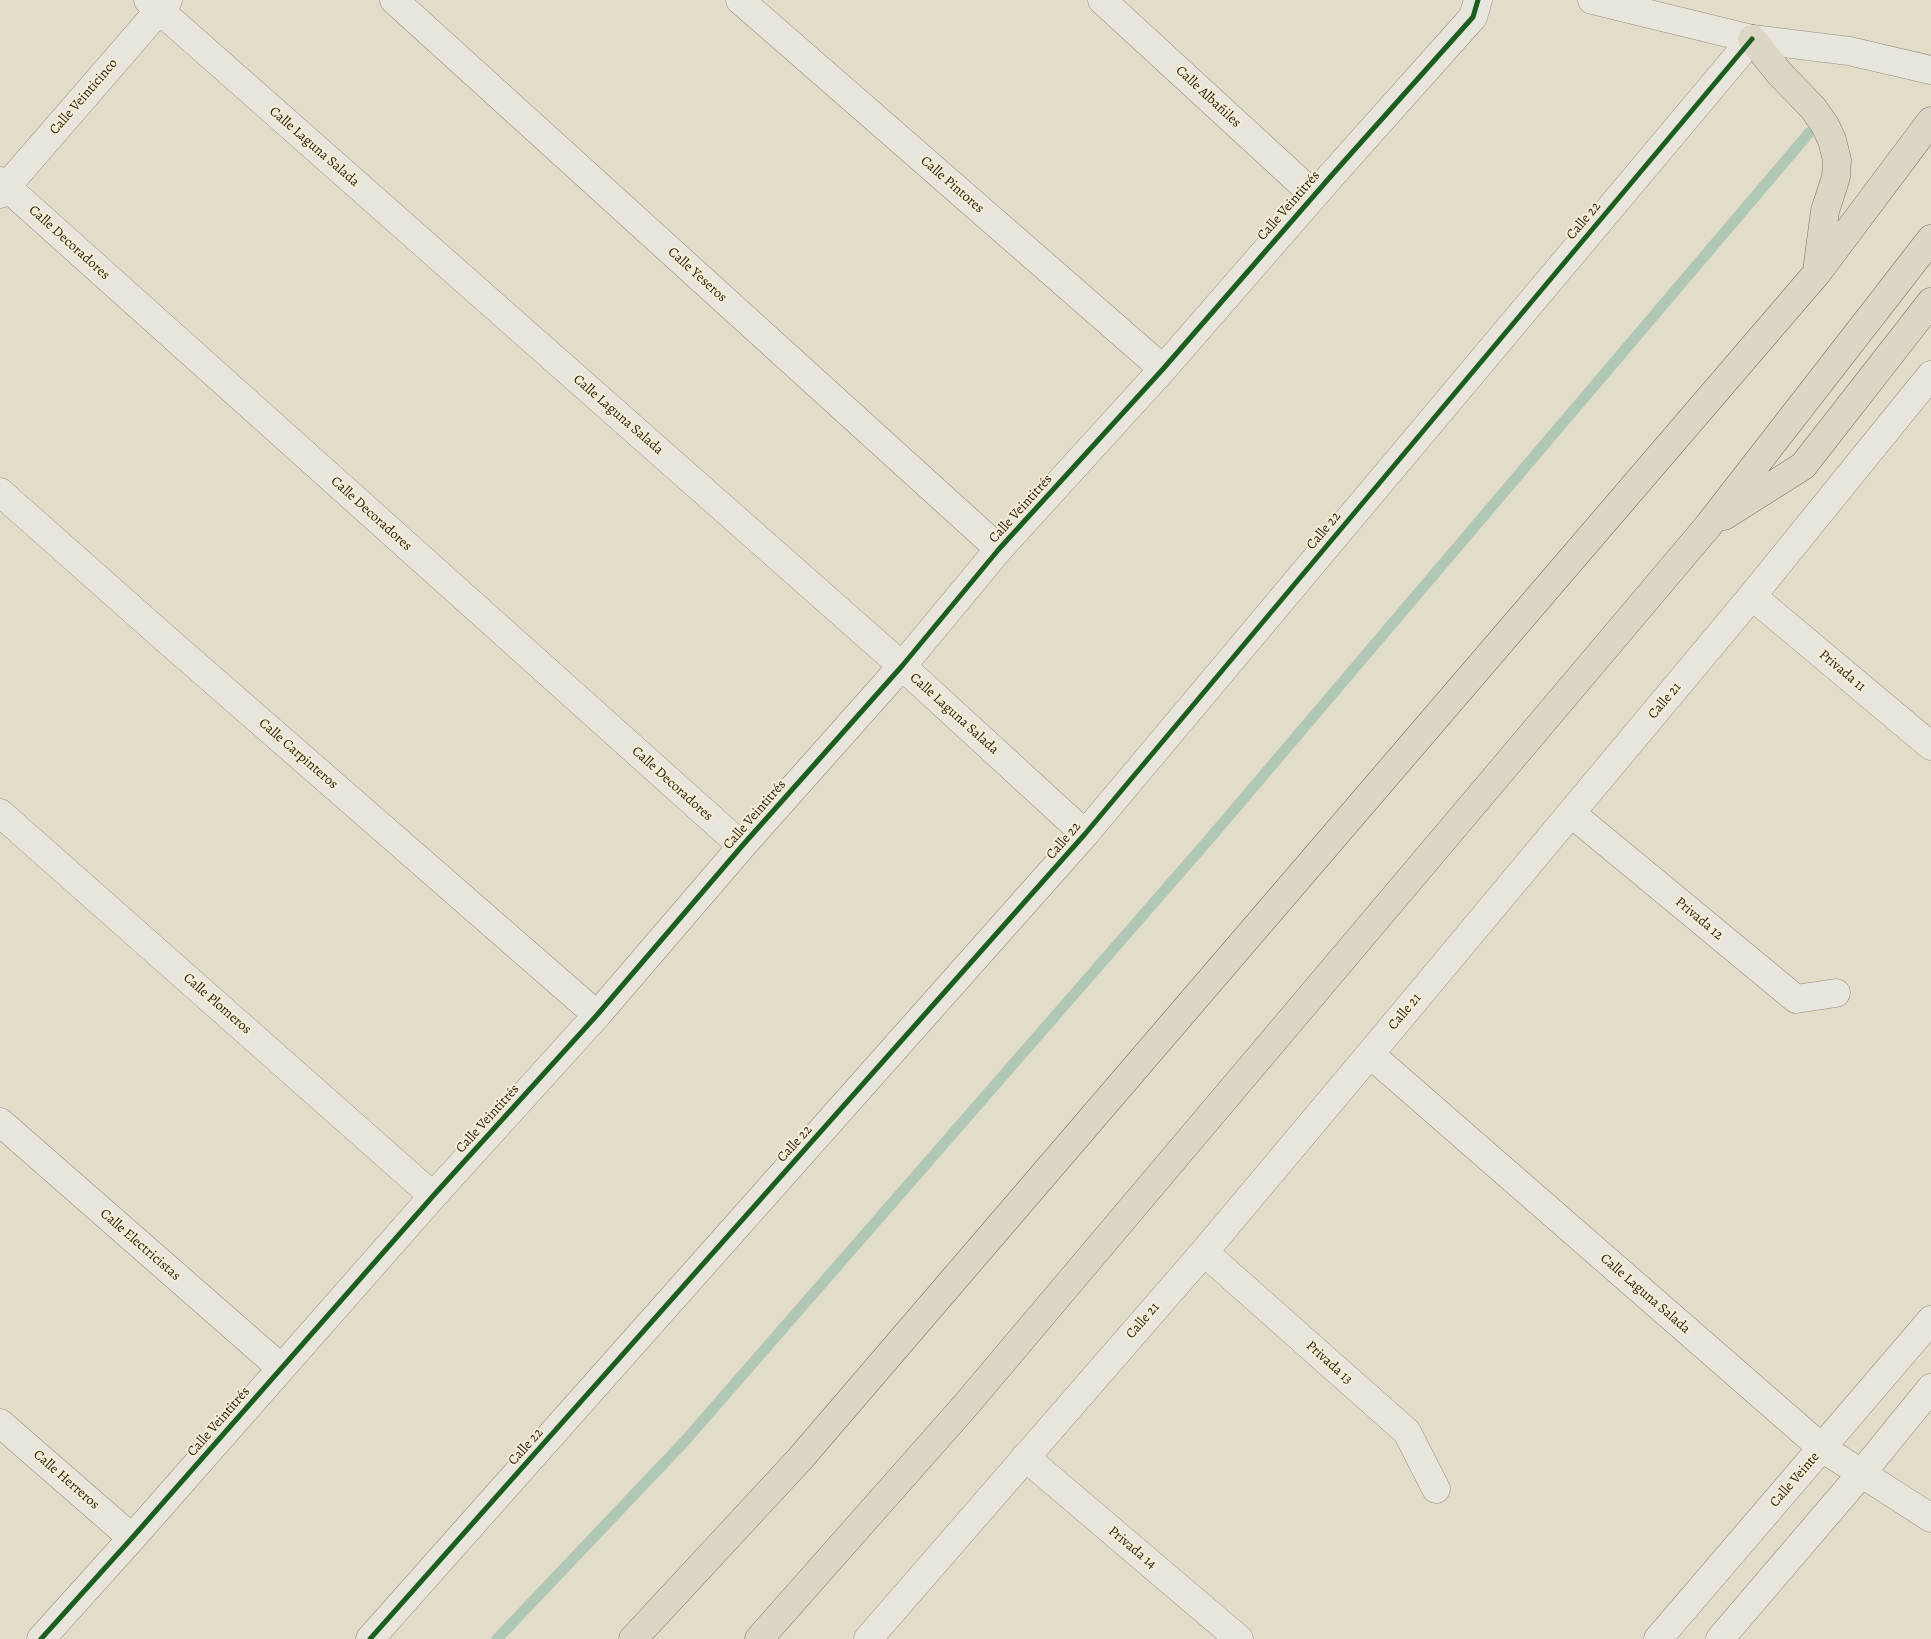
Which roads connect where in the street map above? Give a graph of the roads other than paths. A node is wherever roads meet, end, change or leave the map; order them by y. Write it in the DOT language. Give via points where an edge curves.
graph roads {
  1 [pos="394,0"];
  2 [pos="740,0"];
  3 [pos="1102,0"];
  4 [pos="1478,0"];
  5 [pos="1592,0"];
  6 [pos="158,3"];
  7 [pos="1752,39"];
  8 [pos="1931,70"];
  9 [pos="1931,121"];
  10 [pos="2,187"];
  11 [pos="1314,195"];
  12 [pos="1931,240"];
  13 [pos="1817,273"];
  14 [pos="1931,302"];
  15 [pos="1163,369"];
  16 [pos="1931,375"];
  17 [pos="0,492"];
  18 [pos="1708,526"];
  19 [pos="999,549"];
  20 [pos="1752,596"];
  21 [pos="902,666"];
  22 [pos="1931,746"];
  23 [pos="0,813"];
  24 [pos="1571,813"];
  25 [pos="1085,834"];
  26 [pos="742,846"];
  27 [pos="1836,993"];
  28 [pos="597,1015"];
  29 [pos="1370,1054"];
  30 [pos="0,1122"];
  31 [pos="433,1196"];
  32 [pos="1204,1252"];
  33 [pos="1931,1320"];
  34 [pos="281,1368"];
  35 [pos="1931,1388"];
  36 [pos="0,1423"];
  37 [pos="1822,1448"];
  38 [pos="1025,1457"];
  39 [pos="1861,1474"];
  40 [pos="1436,1490"];
  41 [pos="1931,1518"];
  42 [pos="132,1538"];
  43 [pos="40,1639"];
  44 [pos="370,1639"];
  45 [pos="633,1639"];
  46 [pos="759,1639"];
  47 [pos="868,1639"];
  48 [pos="1239,1639"];
  49 [pos="1658,1639"];
  50 [pos="1720,1639"];
  1 -- 19 [label="street, Calle Yeseros"];
  2 -- 15 [label="street, Calle Pintores"];
  3 -- 11 [label="street, Calle Albañiles"];
  4 -- 11 [label="street, Calle Veintitrés" via="1473,17"];
  5 -- 7 [label="street"];
  6 -- 10 [label="street, Calle Veinticinco"];
  6 -- 21 [label="street, Calle Laguna Salada"];
  7 -- 8 [label="street" via="1849,51"];
  7 -- 13 [label="highway" via="1813,108 1832,140 1837,160 1836,178 1825,210"];
  7 -- 25 [label="street, Calle 22"];
  9 -- 13 [label="highway"];
  10 -- 26 [label="street, Calle Decoradores"];
  11 -- 15 [label="street, Calle Veintitrés"];
  12 -- 18 [label="highway"];
  13 -- 45 [label="highway" via="799,1460"];
  14 -- 18 [label="highway" via="1804,466"];
  15 -- 19 [label="street, Calle Veintitrés"];
  16 -- 20 [label="street, Calle 21"];
  17 -- 28 [label="street, Calle Carpinteros"];
  18 -- 46 [label="highway" via="965,1406"];
  19 -- 21 [label="street, Calle Veintitrés"];
  20 -- 22 [label="street, Privada 11"];
  20 -- 24 [label="street, Calle 21"];
  21 -- 25 [label="street, Calle Laguna Salada"];
  21 -- 26 [label="street, Calle Veintitrés"];
  23 -- 31 [label="street, Calle Plomeros"];
  24 -- 27 [label="street, Privada 12" via="1796,999"];
  24 -- 29 [label="street, Calle 21"];
  25 -- 44 [label="street, Calle 22"];
  26 -- 28 [label="street, Calle Veintitrés"];
  28 -- 31 [label="street, Calle Veintitrés"];
  29 -- 32 [label="street, Calle 21"];
  29 -- 37 [label="street, Calle Laguna Salada"];
  30 -- 34 [label="street, Calle Electricistas"];
  31 -- 34 [label="street, Calle Veintitrés"];
  32 -- 38 [label="street, Calle 21"];
  32 -- 40 [label="street, Privada 13" via="1407,1432"];
  33 -- 37 [label="street, Calle Veinte"];
  34 -- 42 [label="street, Calle Veintitrés"];
  35 -- 39 [label="street"];
  36 -- 42 [label="street, Calle Herreros"];
  37 -- 39 [label="street, Calle Laguna Salada"];
  37 -- 49 [label="street, Calle Veinte"];
  38 -- 47 [label="street, Calle 21"];
  38 -- 48 [label="street, Privada 14"];
  39 -- 41 [label="street, Calle Laguna Salada"];
  39 -- 50 [label="street"];
  42 -- 43 [label="street, Calle Veintitrés"];
}
